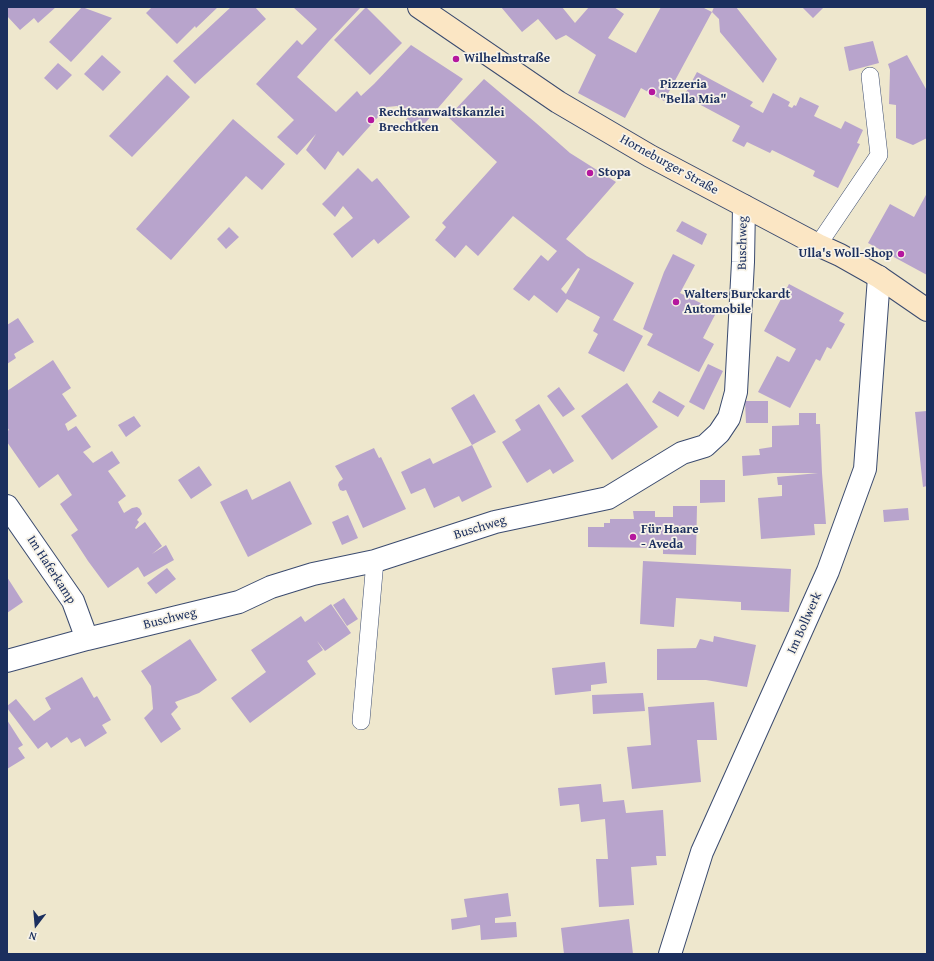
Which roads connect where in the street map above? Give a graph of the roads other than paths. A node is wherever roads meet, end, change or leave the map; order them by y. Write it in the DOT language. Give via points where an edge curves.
graph roads {
  1 [pos="419,7"];
  2 [pos="870,76"];
  3 [pos="744,206"];
  4 [pos="818,245"];
  5 [pos="879,277"];
  6 [pos="927,310"];
  7 [pos="7,506"];
  8 [pos="375,562"];
  9 [pos="87,639"];
  10 [pos="7,661"];
  11 [pos="361,721"];
  12 [pos="670,954"];
  1 -- 3 [label="street, Horneburger Straße" via="558,102 650,156"];
  2 -- 4 [label="lane" via="879,155"];
  3 -- 4 [label="street, Horneburger Straße"];
  3 -- 8 [label="street, Buschweg" via="736,392 730,418 719,433 705,446 682,453 608,498 495,522"];
  4 -- 5 [label="street, Horneburger Straße"];
  5 -- 6 [label="street, Horneburger Straße"];
  5 -- 12 [label="street, Im Bollwerk" via="865,469 828,571 702,852"];
  7 -- 9 [label="street, Im Haferkamp" via="73,601"];
  8 -- 9 [label="street, Buschweg" via="313,574 271,587 238,602"];
  8 -- 11 [label="lane"];
  9 -- 10 [label="street, Buschweg"];
}
